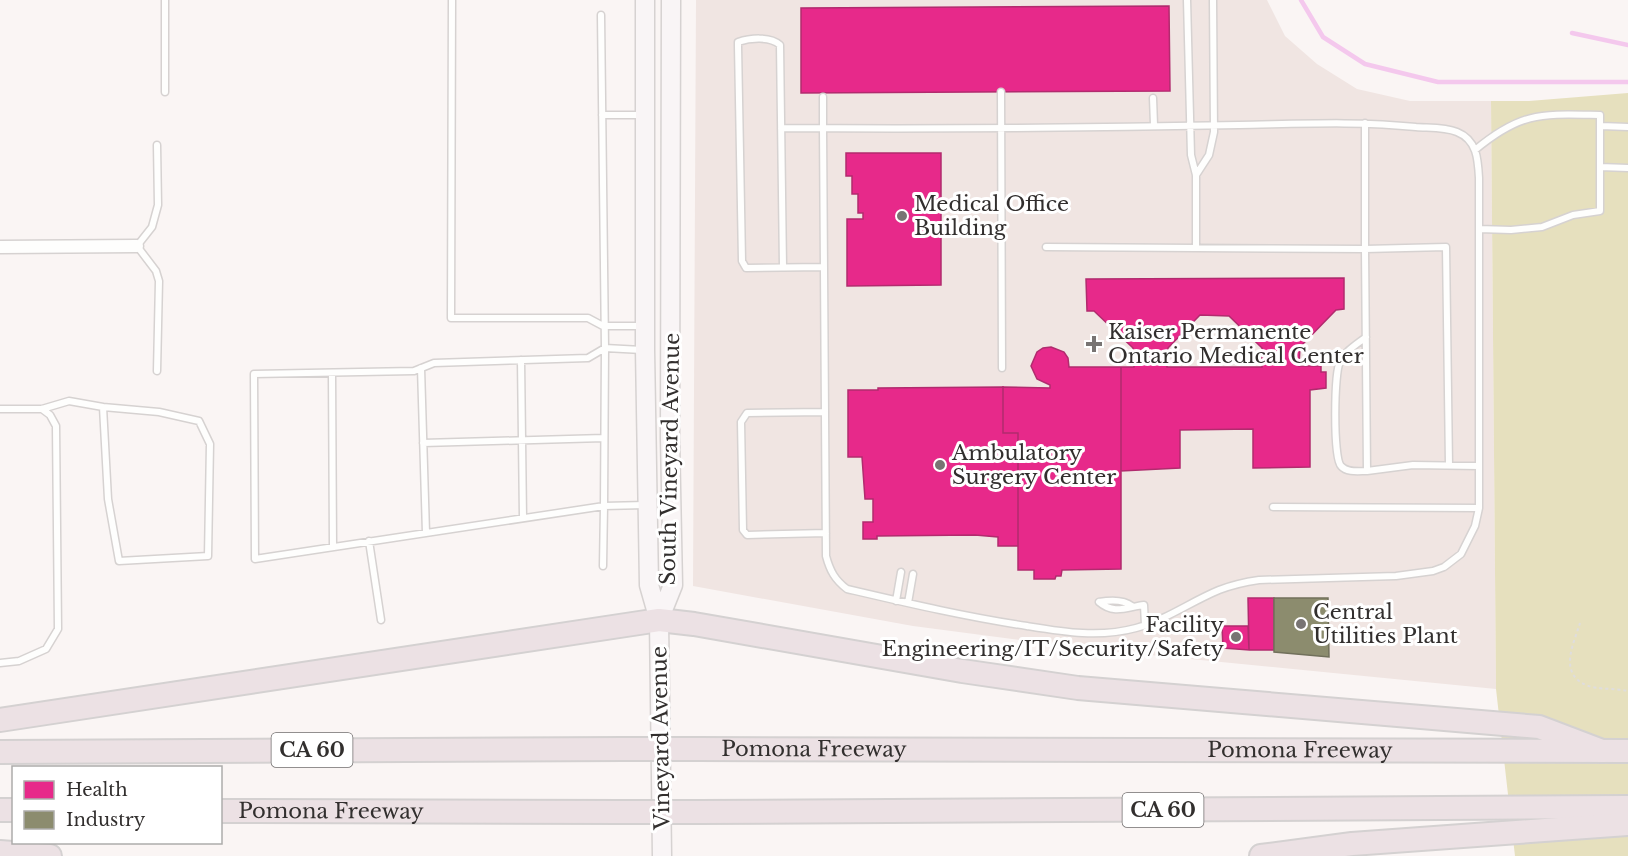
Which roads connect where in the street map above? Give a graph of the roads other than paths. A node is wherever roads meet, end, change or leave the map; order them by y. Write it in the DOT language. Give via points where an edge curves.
graph roads {
  1 [pos="165,0"];
  2 [pos="452,0"];
  3 [pos="645,0"];
  4 [pos="671,0"];
  5 [pos="1187,0"];
  6 [pos="1213,0"];
  7 [pos="601,15"];
  8 [pos="165,92"];
  9 [pos="1000,92"];
  10 [pos="823,97"];
  11 [pos="1153,98"];
  12 [pos="602,115"];
  13 [pos="645,115"];
  14 [pos="1365,123"];
  15 [pos="1154,125"];
  16 [pos="1190,125"];
  17 [pos="1214,125"];
  18 [pos="1600,126"];
  19 [pos="1001,127"];
  20 [pos="1628,127"];
  21 [pos="781,128"];
  22 [pos="823,128"];
  23 [pos="157,145"];
  24 [pos="1475,150"];
  25 [pos="1600,167"];
  26 [pos="1628,168"];
  27 [pos="1196,175"];
  28 [pos="1479,229"];
  29 [pos="137,246"];
  30 [pos="0,247"];
  31 [pos="1046,247"];
  32 [pos="1196,248"];
  33 [pos="1365,249"];
  34 [pos="783,267"];
  35 [pos="824,267"];
  36 [pos="603,326"];
  37 [pos="646,326"];
  38 [pos="1366,337"];
  39 [pos="605,348"];
  40 [pos="645,350"];
  41 [pos="520,360"];
  42 [pos="421,368"];
  43 [pos="1002,368"];
  44 [pos="157,371"];
  45 [pos="332,372"];
  46 [pos="103,407"];
  47 [pos="0,409"];
  48 [pos="42,409"];
  49 [pos="825,412"];
  50 [pos="604,438"];
  51 [pos="522,440"];
  52 [pos="423,443"];
  53 [pos="1449,465"];
  54 [pos="1479,466"];
  55 [pos="1367,471"];
  56 [pos="648,504"];
  57 [pos="604,506"];
  58 [pos="1273,507"];
  59 [pos="1479,508"];
  60 [pos="522,518"];
  61 [pos="426,533"];
  62 [pos="825,533"];
  63 [pos="369,541"];
  64 [pos="333,547"];
  65 [pos="603,566"];
  66 [pos="901,572"];
  67 [pos="913,574"];
  68 [pos="896,601"];
  69 [pos="908,603"];
  70 [pos="1132,606"];
  71 [pos="381,620"];
  72 [pos="659,620"];
  73 [pos="1145,625"];
  74 [pos="0,663"];
  75 [pos="0,720"];
  76 [pos="1602,751"];
  77 [pos="1628,751"];
  78 [pos="0,752"];
  79 [pos="1628,807"];
  80 [pos="222,811"];
  81 [pos="1628,824"];
  82 [pos="0,852"];
  83 [pos="50,856"];
  84 [pos="662,856"];
  85 [pos="1261,856"];
  1 -- 8 [label="lane"];
  2 -- 36 [label="lane" via="451,318 588,318"];
  3 -- 13 [label="main road, South Vineyard Avenue"];
  4 -- 72 [label="main road, South Vineyard Avenue" via="673,585"];
  5 -- 16 [label="lane"];
  6 -- 17 [label="lane"];
  7 -- 12 [label="lane"];
  9 -- 19 [label="lane"];
  10 -- 22 [label="lane"];
  11 -- 15 [label="lane"];
  12 -- 13 [label="lane"];
  12 -- 36 [label="lane"];
  13 -- 37 [label="main road, South Vineyard Avenue"];
  14 -- 17 [label="lane"];
  14 -- 24 [label="lane" via="1448,130 1467,138"];
  14 -- 33 [label="lane"];
  15 -- 16 [label="lane"];
  15 -- 19 [label="lane"];
  16 -- 17 [label="lane"];
  16 -- 27 [label="lane"];
  17 -- 27 [label="lane" via="1209,155"];
  18 -- 20 [label="lane"];
  18 -- 24 [label="lane" via="1600,115 1549,114 1525,118 1497,132"];
  18 -- 25 [label="lane"];
  19 -- 22 [label="lane"];
  19 -- 43 [label="lane"];
  21 -- 22 [label="lane"];
  21 -- 34 [label="lane"];
  21 -- 34 [label="lane" via="780,45 772,39 738,42 742,261 746,267"];
  22 -- 35 [label="lane"];
  23 -- 29 [label="lane" via="158,205 152,226"];
  24 -- 28 [label="lane"];
  25 -- 26 [label="lane"];
  25 -- 28 [label="lane" via="1600,211 1542,226"];
  27 -- 32 [label="lane"];
  28 -- 54 [label="lane"];
  29 -- 30 [label="street"];
  29 -- 44 [label="lane" via="159,281"];
  31 -- 32 [label="lane"];
  32 -- 33 [label="lane"];
  33 -- 38 [label="lane"];
  33 -- 53 [label="lane" via="1446,247"];
  34 -- 35 [label="lane"];
  35 -- 49 [label="lane"];
  36 -- 37 [label="lane"];
  36 -- 39 [label="lane"];
  37 -- 40 [label="main road, South Vineyard Avenue"];
  38 -- 55 [label="lane"];
  38 -- 55 [label="lane" via="1338,364 1335,401 1336,457 1348,470"];
  39 -- 40 [label="lane"];
  39 -- 41 [label="lane" via="588,358"];
  39 -- 50 [label="lane"];
  40 -- 56 [label="main road, South Vineyard Avenue"];
  41 -- 42 [label="lane" via="434,363"];
  41 -- 51 [label="lane"];
  42 -- 45 [label="lane"];
  42 -- 52 [label="lane"];
  45 -- 64 [label="lane"];
  45 -- 64 [label="lane" via="254,374 255,559"];
  46 -- 46 [label="lane" via="108,499 119,561 208,556 210,444 199,421 159,412"];
  46 -- 48 [label="lane" via="69,401"];
  47 -- 48 [label="lane"];
  48 -- 74 [label="lane" via="56,426 58,629 46,649 19,661"];
  49 -- 62 [label="lane"];
  49 -- 62 [label="lane" via="747,413 741,422 743,530 747,535"];
  50 -- 51 [label="lane"];
  50 -- 57 [label="lane"];
  51 -- 52 [label="lane"];
  51 -- 60 [label="lane"];
  52 -- 61 [label="lane"];
  53 -- 54 [label="lane"];
  53 -- 55 [label="lane"];
  54 -- 59 [label="lane"];
  56 -- 57 [label="lane"];
  56 -- 72 [label="main road, South Vineyard Avenue" via="649,585"];
  57 -- 60 [label="lane"];
  57 -- 65 [label="lane"];
  58 -- 59 [label="lane"];
  59 -- 73 [label="lane" via="1461,554 1433,571 1396,576 1259,579 1218,591"];
  60 -- 61 [label="lane"];
  61 -- 63 [label="lane"];
  62 -- 68 [label="lane" via="829,569 838,582 847,589"];
  63 -- 64 [label="lane"];
  63 -- 71 [label="lane"];
  66 -- 68 [label="lane"];
  67 -- 69 [label="lane"];
  68 -- 69 [label="lane"];
  69 -- 73 [label="lane" via="973,618 1077,634"];
  70 -- 73 [label="lane" via="1144,604"];
  72 -- 75 [label="highway"];
  72 -- 76 [label="highway" via="1078,688 1539,727"];
  72 -- 84 [label="main road, Vineyard Avenue"];
  76 -- 77 [label="highway, Pomona Freeway / CA 60"];
  76 -- 78 [label="highway, Pomona Freeway / CA 60, bridge"];
  79 -- 80 [label="highway, Pomona Freeway / CA 60, bridge"];
  81 -- 85 [label="highway" via="1383,841"];
  82 -- 83 [label="highway"];
}
